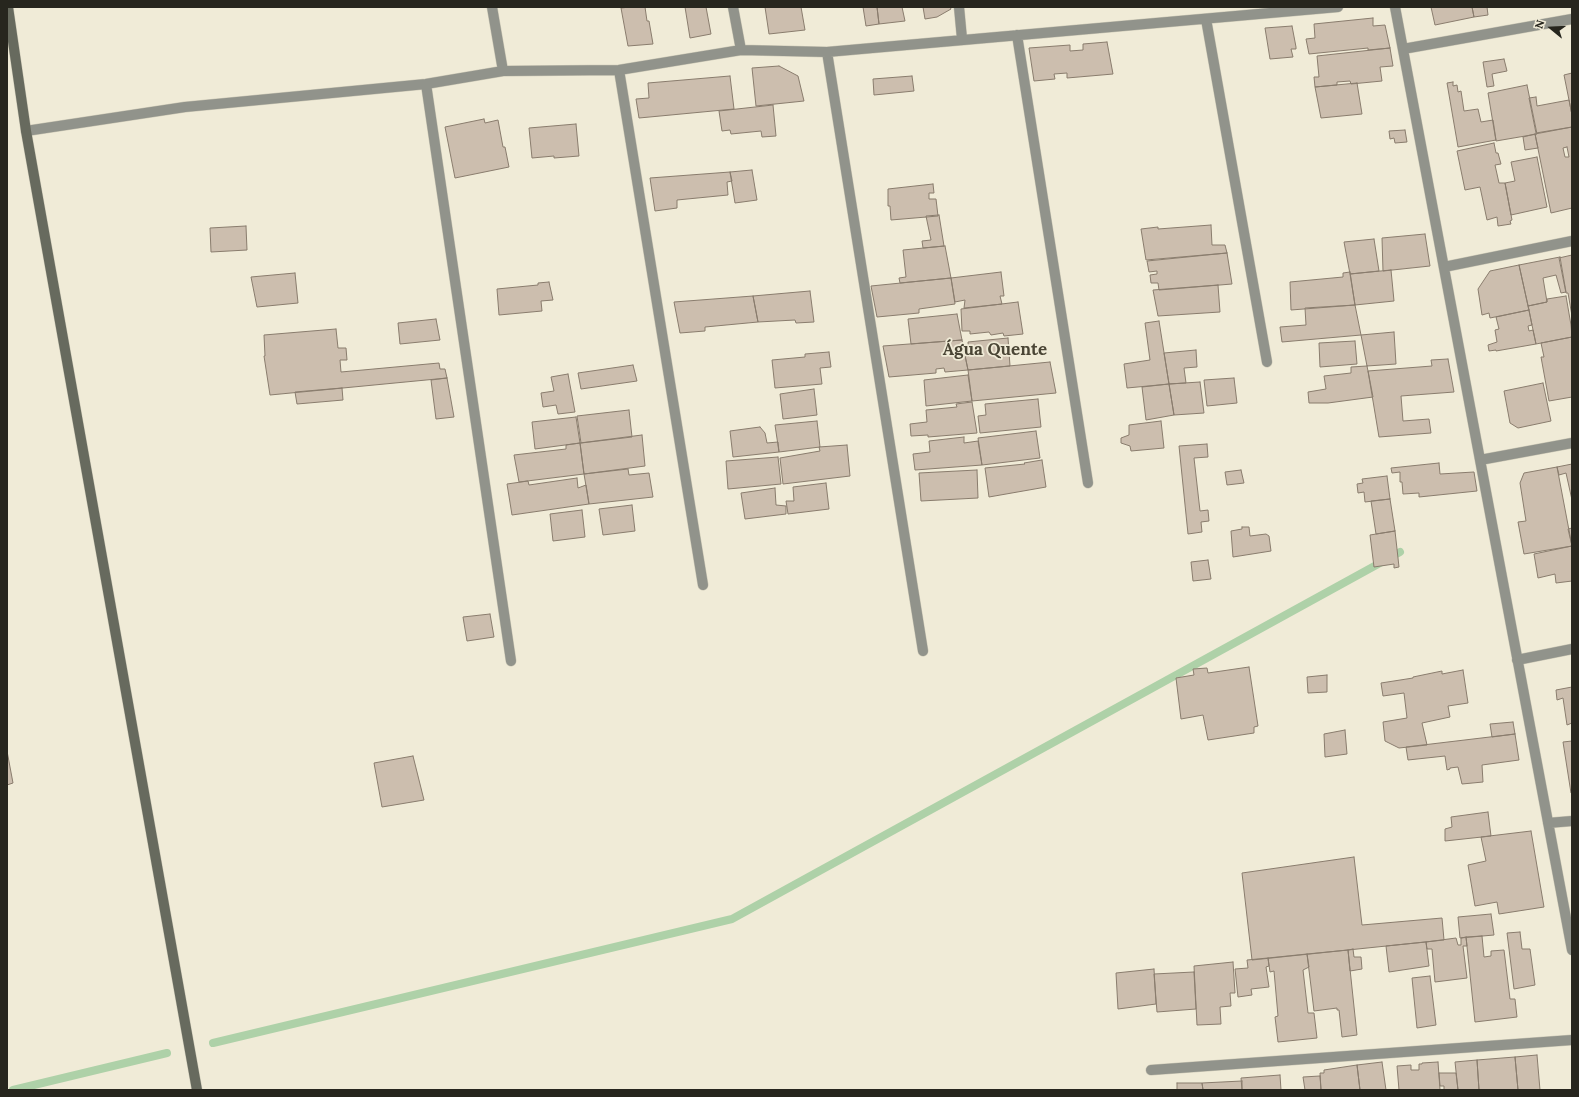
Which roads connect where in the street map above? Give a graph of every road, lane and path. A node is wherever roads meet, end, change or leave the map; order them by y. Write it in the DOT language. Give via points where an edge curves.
graph roads {
  1 [pos="8,7"];
  2 [pos="492,7"];
  3 [pos="733,7"];
  4 [pos="959,7"];
  5 [pos="1338,7"];
  6 [pos="1395,7"];
  7 [pos="1206,19"];
  8 [pos="1572,19"];
  9 [pos="1017,35"];
  10 [pos="962,40"];
  11 [pos="1403,49"];
  12 [pos="741,50"];
  13 [pos="827,52"];
  14 [pos="619,70"];
  15 [pos="503,71"];
  16 [pos="426,84"];
  17 [pos="26,130"];
  18 [pos="1572,241"];
  19 [pos="1444,267"];
  20 [pos="1266,362"];
  21 [pos="1572,443"];
  22 [pos="1480,460"];
  23 [pos="1088,483"];
  24 [pos="703,585"];
  25 [pos="1572,649"];
  26 [pos="923,651"];
  27 [pos="1517,660"];
  28 [pos="510,661"];
  29 [pos="1572,821"];
  30 [pos="1548,823"];
  31 [pos="1572,950"];
  32 [pos="1572,1040"];
  33 [pos="1151,1070"];
  34 [pos="197,1090"];
  1 -- 17 [label="main road"];
  2 -- 15 [label="street"];
  3 -- 12 [label="street"];
  4 -- 10 [label="street"];
  5 -- 7 [label="street"];
  6 -- 11 [label="street"];
  7 -- 9 [label="street"];
  7 -- 20 [label="street"];
  8 -- 11 [label="street"];
  9 -- 10 [label="street"];
  9 -- 23 [label="street"];
  10 -- 13 [label="street"];
  11 -- 19 [label="street"];
  12 -- 13 [label="street"];
  12 -- 14 [label="street"];
  13 -- 26 [label="street"];
  14 -- 15 [label="street"];
  14 -- 24 [label="street"];
  15 -- 16 [label="street"];
  16 -- 17 [label="street" via="185,107"];
  16 -- 28 [label="street"];
  17 -- 34 [label="main road"];
  18 -- 19 [label="street"];
  19 -- 22 [label="street"];
  21 -- 22 [label="street"];
  22 -- 27 [label="street"];
  25 -- 27 [label="street"];
  27 -- 30 [label="street"];
  29 -- 30 [label="street"];
  30 -- 31 [label="street"];
  32 -- 33 [label="street"];
}
